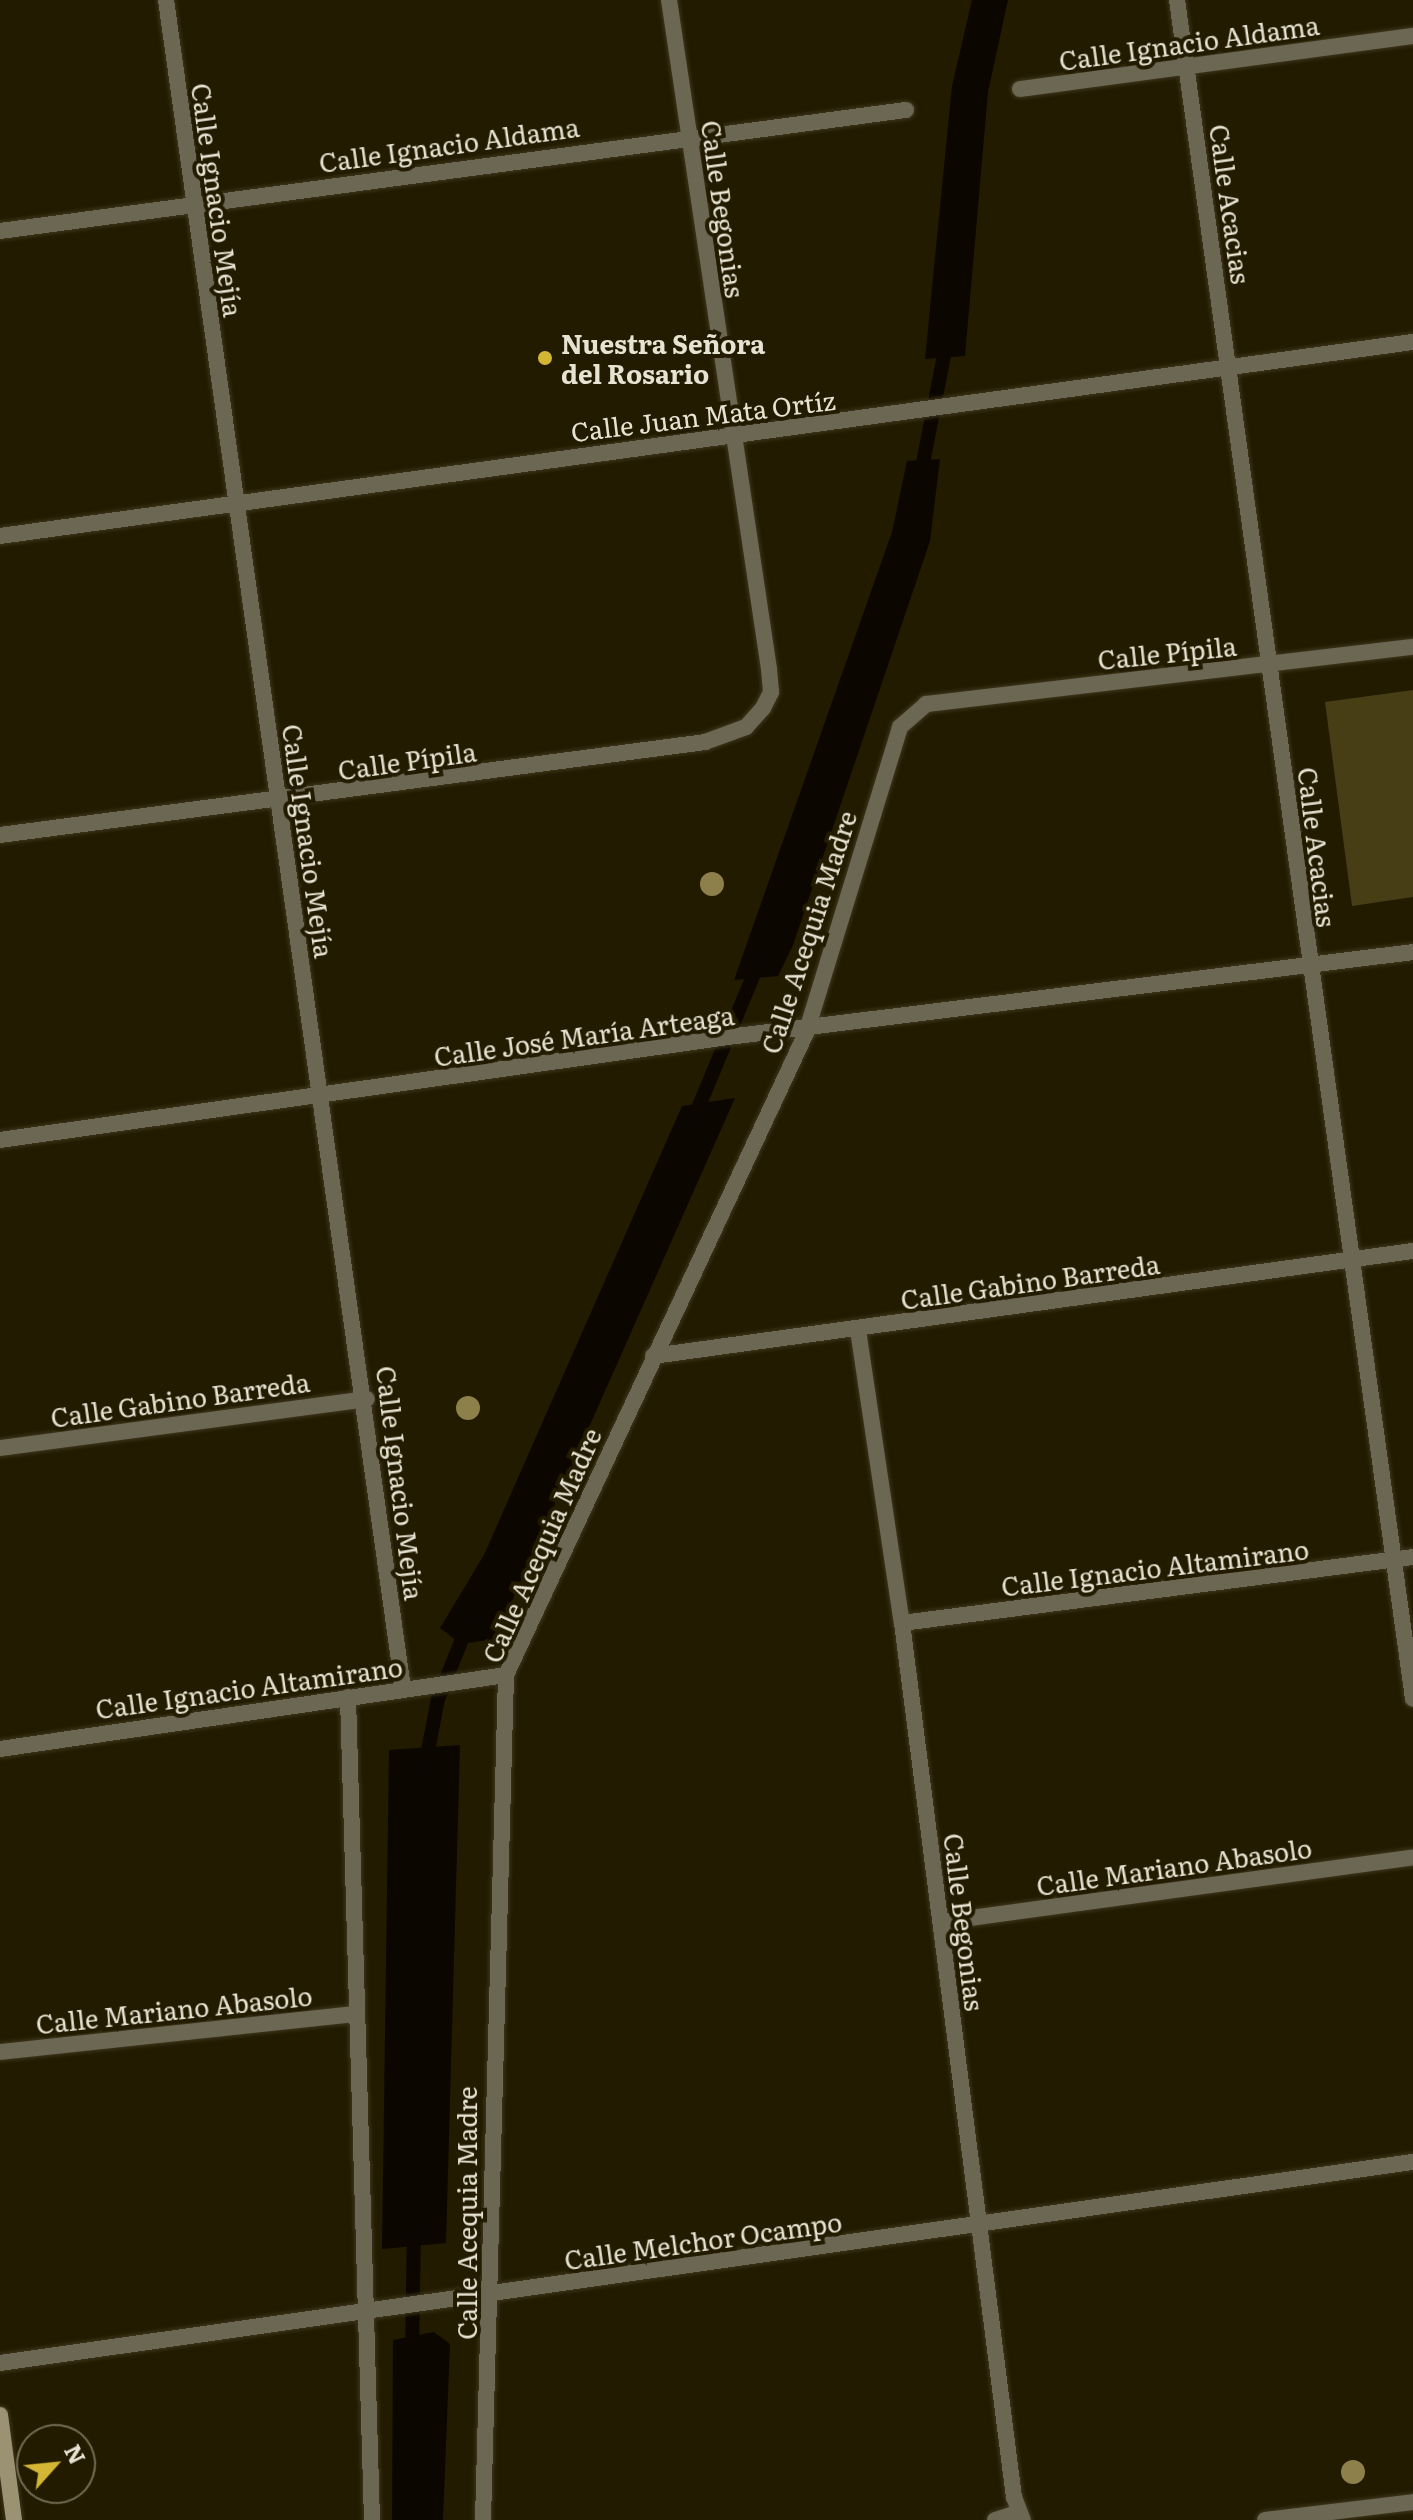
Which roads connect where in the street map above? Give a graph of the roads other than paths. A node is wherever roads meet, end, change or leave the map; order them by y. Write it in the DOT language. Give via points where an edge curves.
graph roads {
  1 [pos="166,0"];
  2 [pos="669,0"];
  3 [pos="1177,0"];
  4 [pos="1413,36"];
  5 [pos="1187,68"];
  6 [pos="1020,89"];
  7 [pos="906,110"];
  8 [pos="690,135"];
  9 [pos="193,205"];
  10 [pos="0,231"];
  11 [pos="1413,342"];
  12 [pos="1231,367"];
  13 [pos="732,433"];
  14 [pos="238,502"];
  15 [pos="0,536"];
  16 [pos="1413,647"];
  17 [pos="1271,665"];
  18 [pos="926,704"];
  19 [pos="763,708"];
  20 [pos="279,803"];
  21 [pos="0,835"];
  22 [pos="1413,952"];
  23 [pos="1309,967"];
  24 [pos="806,1033"];
  25 [pos="319,1097"];
  26 [pos="0,1140"];
  27 [pos="1413,1251"];
  28 [pos="1349,1260"];
  29 [pos="858,1330"];
  30 [pos="653,1356"];
  31 [pos="367,1399"];
  32 [pos="0,1448"];
  33 [pos="1413,1557"];
  34 [pos="1394,1560"];
  35 [pos="902,1623"];
  36 [pos="506,1675"];
  37 [pos="403,1689"];
  38 [pos="348,1697"];
  39 [pos="1413,1699"];
  40 [pos="0,1749"];
  41 [pos="1413,1857"];
  42 [pos="941,1922"];
  43 [pos="354,2014"];
  44 [pos="0,2052"];
  45 [pos="1413,2162"];
  46 [pos="979,2227"];
  47 [pos="491,2293"];
  48 [pos="363,2312"];
  49 [pos="0,2363"];
  50 [pos="0,2415"];
  51 [pos="1413,2502"];
  52 [pos="1021,2516"];
  53 [pos="14,2520"];
  54 [pos="372,2520"];
  55 [pos="483,2520"];
  56 [pos="995,2520"];
  57 [pos="1265,2520"];
  1 -- 9 [label="street, Calle Ignacio Mejía"];
  2 -- 8 [label="street, Calle Begonias"];
  3 -- 5 [label="street, Calle Acacias"];
  4 -- 5 [label="street, Calle Ignacio Aldama"];
  5 -- 6 [label="street, Calle Ignacio Aldama"];
  5 -- 12 [label="street, Calle Acacias"];
  7 -- 8 [label="street, Calle Ignacio Aldama"];
  8 -- 9 [label="street, Calle Ignacio Aldama"];
  8 -- 13 [label="street, Calle Begonias"];
  9 -- 10 [label="street, Calle Ignacio Aldama"];
  9 -- 14 [label="street, Calle Ignacio Mejía"];
  11 -- 12 [label="street, Calle Juan Mata Ortíz"];
  12 -- 13 [label="street, Calle Juan Mata Ortíz" via="958,408"];
  12 -- 17 [label="street, Calle Acacias"];
  13 -- 14 [label="street, Calle Juan Mata Ortíz"];
  13 -- 19 [label="street, Calle Begonias" via="769,669 771,692"];
  14 -- 15 [label="street, Calle Juan Mata Ortíz"];
  14 -- 20 [label="street, Calle Ignacio Mejía"];
  16 -- 17 [label="street, Calle Pípila"];
  17 -- 18 [label="street, Calle Pípila"];
  17 -- 23 [label="street, Calle Acacias"];
  18 -- 24 [label="street, Calle Acequia Madre" via="900,727"];
  19 -- 20 [label="street, Calle Pípila" via="746,727 705,742"];
  20 -- 21 [label="street, Calle Pípila"];
  20 -- 25 [label="street, Calle Ignacio Mejía"];
  22 -- 23 [label="street, Calle José María Arteaga"];
  23 -- 24 [label="street, Calle José María Arteaga"];
  23 -- 28 [label="street, Calle Acacias"];
  24 -- 25 [label="street, Calle José María Arteaga" via="728,1037"];
  24 -- 30 [label="street, Calle Acequia Madre"];
  25 -- 26 [label="street, Calle José María Arteaga"];
  25 -- 31 [label="street, Calle Ignacio Mejía"];
  27 -- 28 [label="street, Calle Gabino Barreda"];
  28 -- 29 [label="street, Calle Gabino Barreda"];
  28 -- 34 [label="street, Calle Acacias"];
  29 -- 30 [label="street, Calle Gabino Barreda"];
  29 -- 35 [label="street, Calle Begonias"];
  30 -- 36 [label="street, Calle Acequia Madre"];
  31 -- 32 [label="street, Calle Gabino Barreda"];
  31 -- 37 [label="street, Calle Ignacio Mejía"];
  33 -- 34 [label="street, Calle Ignacio Altamirano"];
  34 -- 35 [label="street, Calle Ignacio Altamirano"];
  34 -- 39 [label="street, Calle Acacias"];
  35 -- 42 [label="street, Calle Begonias"];
  36 -- 37 [label="street, Calle Ignacio Altamirano"];
  36 -- 47 [label="street, Calle Acequia Madre" via="490,2103"];
  37 -- 38 [label="street, Calle Ignacio Altamirano"];
  38 -- 40 [label="street, Calle Ignacio Altamirano"];
  38 -- 43 [label="street"];
  41 -- 42 [label="street, Calle Mariano Abasolo"];
  42 -- 46 [label="street, Calle Begonias"];
  43 -- 44 [label="street, Calle Mariano Abasolo"];
  43 -- 48 [label="street"];
  45 -- 46 [label="street, Calle Melchor Ocampo"];
  46 -- 47 [label="street, Calle Melchor Ocampo"];
  46 -- 52 [label="street, Calle Begonias"];
  47 -- 48 [label="street, Calle Melchor Ocampo"];
  47 -- 55 [label="street, Calle Acequia Madre"];
  48 -- 49 [label="street, Calle Melchor Ocampo"];
  48 -- 54 [label="street"];
  50 -- 53 [label="street"];
  51 -- 57 [label="street"];
  52 -- 56 [label="street"];
}
